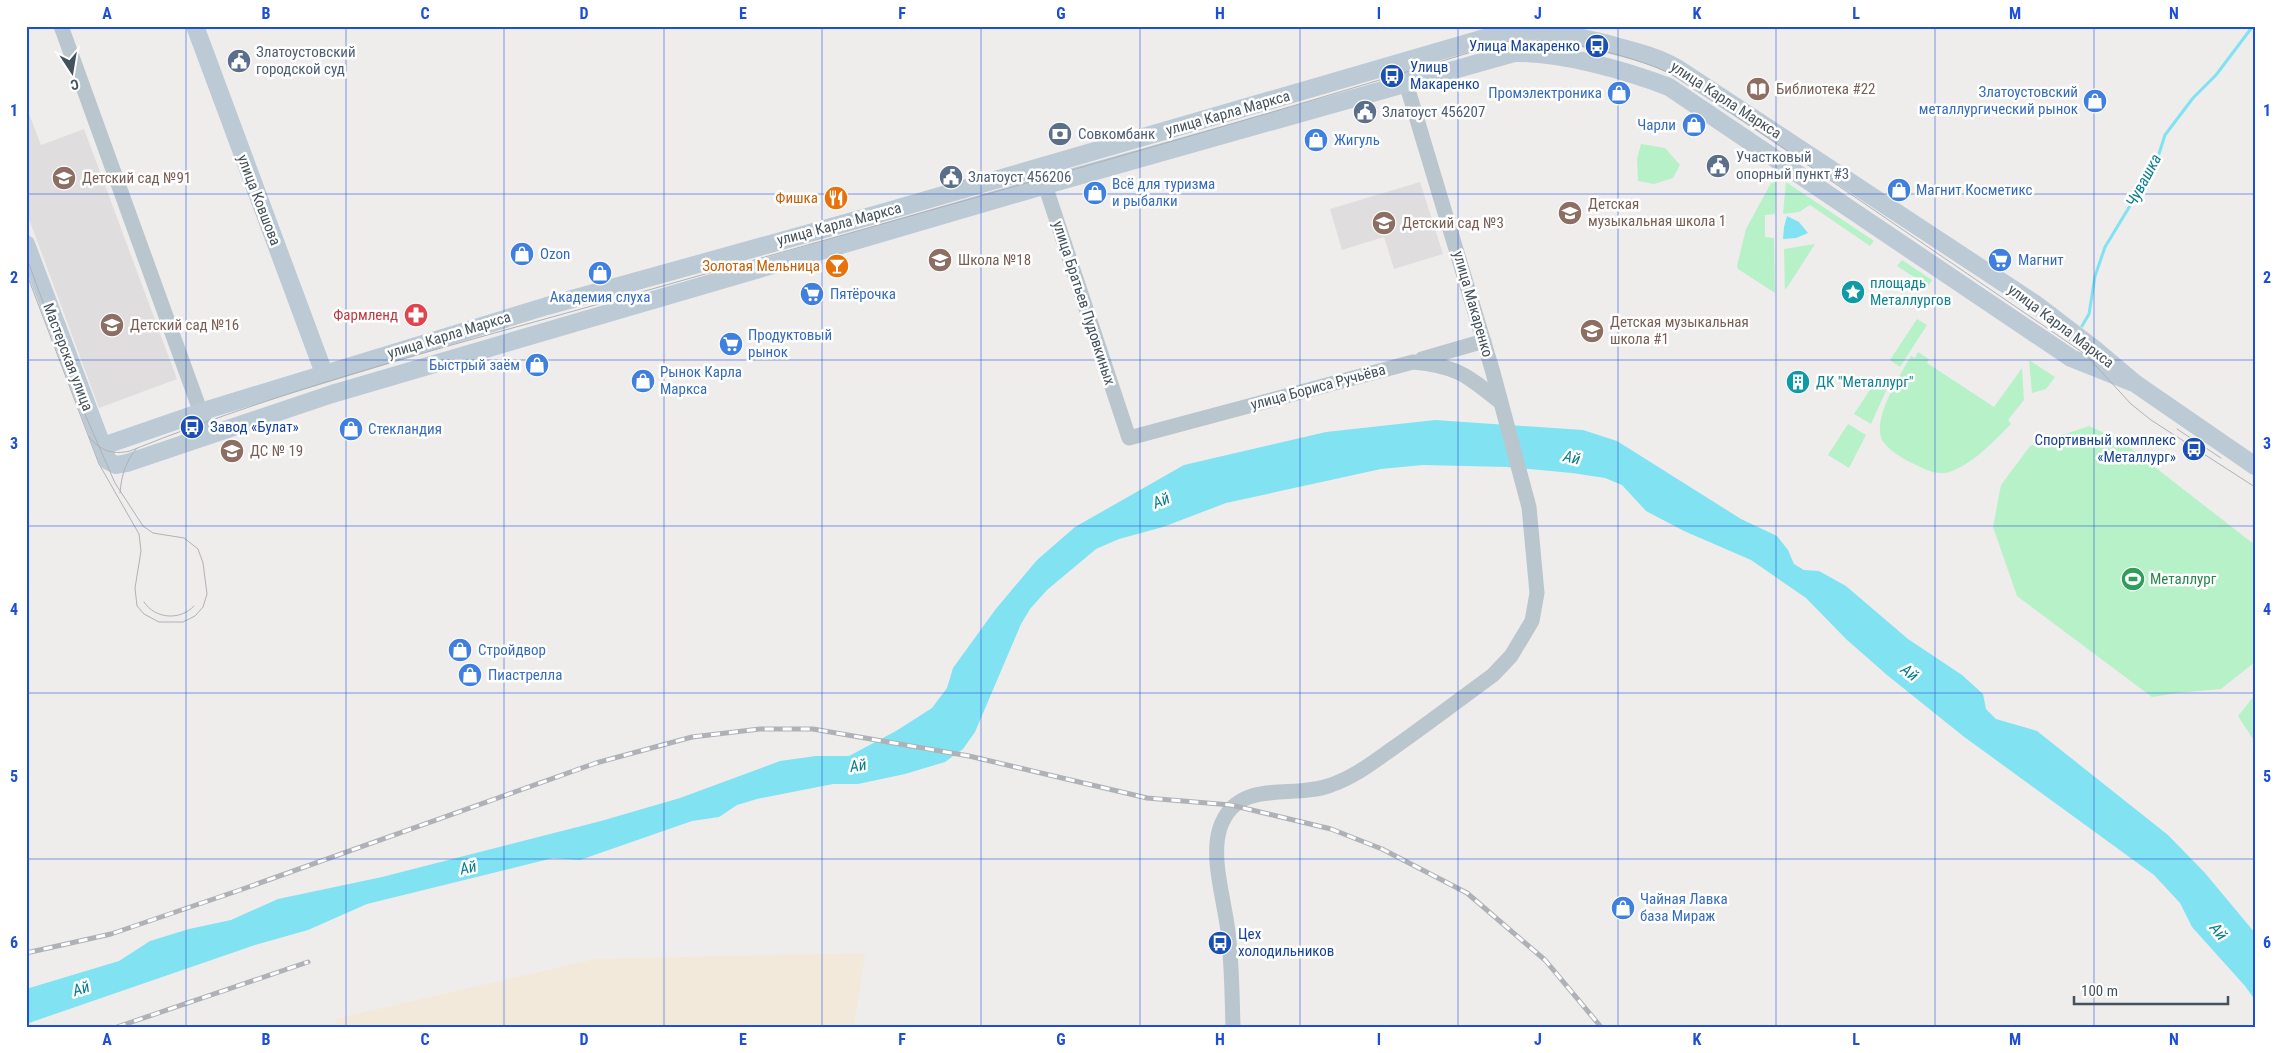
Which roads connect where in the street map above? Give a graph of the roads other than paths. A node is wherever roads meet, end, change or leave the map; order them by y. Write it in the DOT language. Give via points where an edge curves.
graph roads {
  1 [pos="61,26"];
  2 [pos="195,26"];
  3 [pos="1400,63"];
  4 [pos="1408,84"];
  5 [pos="1039,167"];
  6 [pos="1046,185"];
  7 [pos="26,244"];
  8 [pos="1484,341"];
  9 [pos="1413,362"];
  10 [pos="324,373"];
  11 [pos="2136,384"];
  12 [pos="1501,407"];
  13 [pos="200,412"];
  14 [pos="208,435"];
  15 [pos="1129,438"];
  16 [pos="103,446"];
  17 [pos="116,465"];
  18 [pos="2255,466"];
  19 [pos="1233,1027"];
  1 -- 13 [label="street"];
  2 -- 10 [label="main road, улица Ковшова"];
  3 -- 4 [label="street, улица Макаренко"];
  3 -- 5 [label="main road, улица Карла Маркса"];
  3 -- 11 [label="main road, улица Карла Маркса" via="1509,31 1532,29 1553,31 1662,59 2034,303"];
  4 -- 6 [label="main road, улица Карла Маркса"];
  4 -- 8 [label="street, улица Макаренко"];
  4 -- 11 [label="main road, улица Карла Маркса" via="1514,53 1540,53 1641,76 1669,87 2071,358"];
  5 -- 6 [label="street, улица Братьев Пудовкиных"];
  5 -- 10 [label="main road, улица Карла Маркса" via="547,306"];
  6 -- 14 [label="main road, улица Карла Маркса" via="342,391"];
  6 -- 15 [label="street, улица Братьев Пудовкиных"];
  7 -- 16 [label="main road, Мастерская улица"];
  8 -- 9 [label="street"];
  8 -- 12 [label="street, улица Макаренко"];
  9 -- 12 [label="street, улица Бориса Ручьёва" via="1440,365 1462,373"];
  9 -- 15 [label="street, улица Бориса Ручьёва"];
  10 -- 13 [label="main road, улица Карла Маркса"];
  11 -- 18 [label="main road, улица Карла Маркса"];
  12 -- 19 [label="street, улица Макаренко" via="1530,507 1537,593 1532,621 1511,656 1493,674 1358,773 1330,786 1255,794 1232,806 1220,828 1217,844 1230,954"];
  13 -- 14 [label="street"];
  13 -- 16 [label="main road, улица Карла Маркса"];
  14 -- 17 [label="main road, улица Карла Маркса"];
  16 -- 17 [label="main road, Мастерская улица" via="108,461"];
}
